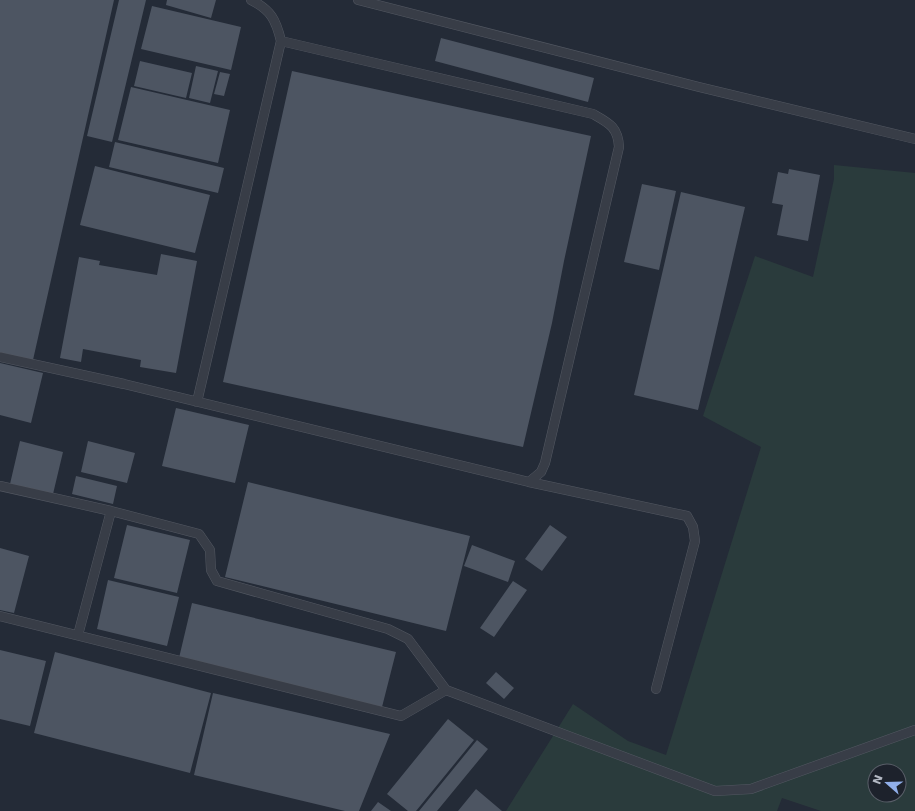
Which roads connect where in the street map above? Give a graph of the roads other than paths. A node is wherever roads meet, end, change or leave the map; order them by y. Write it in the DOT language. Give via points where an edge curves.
graph roads {
  1 [pos="251,0"];
  2 [pos="358,0"];
  3 [pos="281,41"];
  4 [pos="915,139"];
  5 [pos="0,357"];
  6 [pos="197,402"];
  7 [pos="528,482"];
  8 [pos="0,486"];
  9 [pos="111,511"];
  10 [pos="0,616"];
  11 [pos="78,635"];
  12 [pos="446,690"];
  13 [pos="656,690"];
  14 [pos="915,730"];
  1 -- 3 [label="lane" via="270,13 277,24"];
  2 -- 4 [label="lane"];
  3 -- 6 [label="lane"];
  3 -- 7 [label="lane" via="593,114 608,123 618,135 619,147 545,463 541,472"];
  5 -- 6 [label="lane"];
  6 -- 7 [label="lane"];
  7 -- 13 [label="lane" via="687,516 693,526 695,541"];
  8 -- 9 [label="lane"];
  9 -- 11 [label="lane"];
  9 -- 12 [label="lane" via="199,534 210,550 211,570 217,580 388,629 408,639"];
  10 -- 11 [label="lane"];
  11 -- 12 [label="lane" via="401,716"];
  12 -- 14 [label="lane" via="715,791 751,789"];
}
